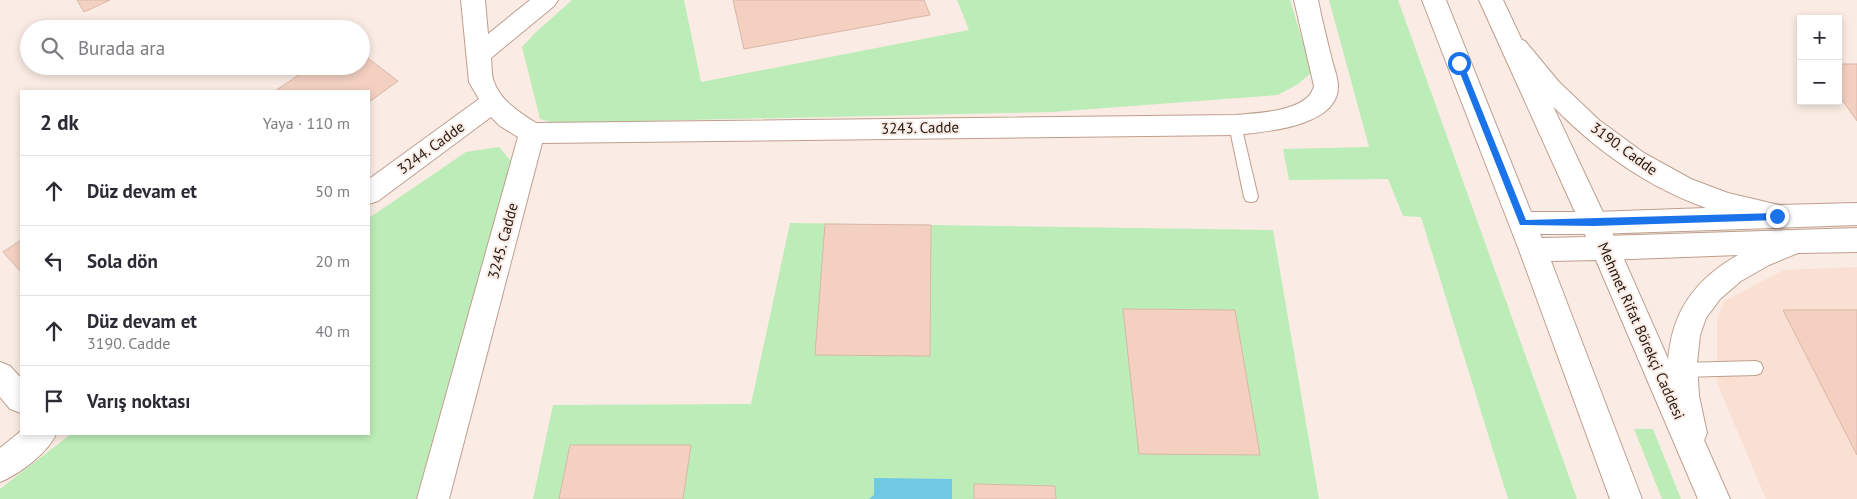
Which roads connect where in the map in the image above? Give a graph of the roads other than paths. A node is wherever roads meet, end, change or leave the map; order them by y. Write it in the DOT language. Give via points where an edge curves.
graph roads {
  1 [pos="473,0"];
  2 [pos="546,0"];
  3 [pos="1306,0"];
  4 [pos="1434,0"];
  5 [pos="1491,0"];
  6 [pos="1505,32"];
  7 [pos="478,55"];
  8 [pos="493,102"];
  9 [pos="1235,125"];
  10 [pos="532,133"];
  11 [pos="370,193"];
  12 [pos="1251,197"];
  13 [pos="1857,214"];
  14 [pos="1777,216"];
  15 [pos="1594,223"];
  16 [pos="1528,236"];
  17 [pos="1857,240"];
  18 [pos="1794,242"];
  19 [pos="1605,248"];
  20 [pos="1756,368"];
  21 [pos="1681,370"];
  22 [pos="0,376"];
  23 [pos="20,398"];
  24 [pos="40,435"];
  25 [pos="0,467"];
  26 [pos="1702,470"];
  27 [pos="433,499"];
  28 [pos="1626,499"];
  29 [pos="1714,499"];
  1 -- 7 [label="street"];
  2 -- 7 [label="street"];
  3 -- 9 [label="street, 3243. Cadde" via="1326,86 1323,97 1306,111 1284,118"];
  4 -- 16 [label="street"];
  5 -- 6 [label="street, Mehmet Rifat Börekçi Caddesi"];
  6 -- 14 [label="street, 3190. Cadde" via="1559,99 1644,167 1706,197"];
  6 -- 15 [label="street, Mehmet Rifat Börekçi Caddesi"];
  7 -- 8 [label="street" via="481,82"];
  8 -- 10 [label="street" via="509,119"];
  8 -- 11 [label="street, 3244. Cadde"];
  9 -- 10 [label="street, 3243. Cadde"];
  9 -- 12 [label="lane"];
  10 -- 27 [label="street, 3245. Cadde"];
  13 -- 14 [label="street, 3190. Cadde"];
  14 -- 15 [label="street, 3190. Cadde"];
  15 -- 16 [label="street, 3190. Cadde"];
  15 -- 19 [label="street, Mehmet Rifat Börekçi Caddesi"];
  16 -- 19 [label="street"];
  16 -- 28 [label="street"];
  17 -- 18 [label="street"];
  18 -- 19 [label="street"];
  18 -- 21 [label="street" via="1765,253 1724,276 1699,302 1683,338"];
  19 -- 26 [label="street, Mehmet Rifat Börekçi Caddesi"];
  20 -- 21 [label="lane"];
  21 -- 26 [label="street" via="1686,411"];
  22 -- 23 [label="street"];
  24 -- 25 [label="street"];
  26 -- 29 [label="street, Mehmet Rifat Börekçi Caddesi"];
}
